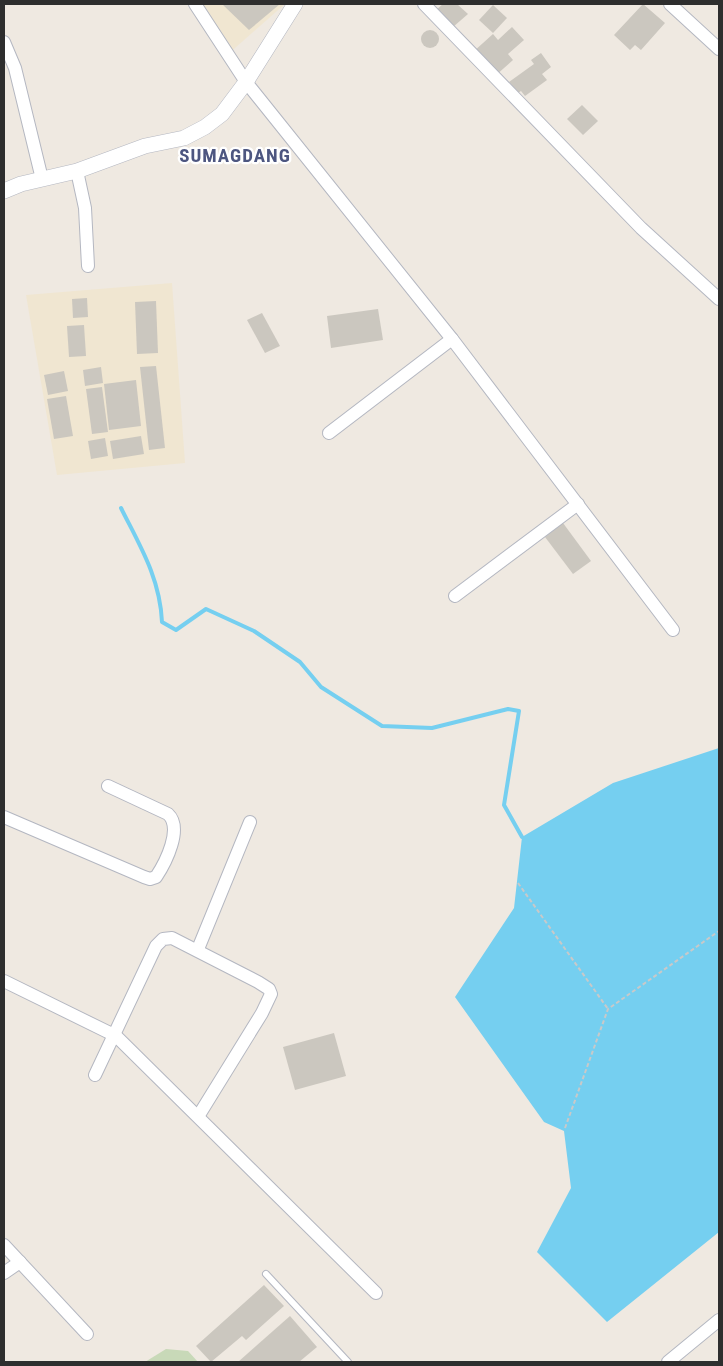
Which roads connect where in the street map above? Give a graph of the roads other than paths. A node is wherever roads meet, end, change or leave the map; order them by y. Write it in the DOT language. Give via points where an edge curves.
graph roads {
  1 [pos="195,4"];
  2 [pos="295,4"];
  3 [pos="424,4"];
  4 [pos="670,4"];
  5 [pos="4,42"];
  6 [pos="719,48"];
  7 [pos="246,82"];
  8 [pos="77,171"];
  9 [pos="42,179"];
  10 [pos="4,191"];
  11 [pos="88,266"];
  12 [pos="719,298"];
  13 [pos="452,339"];
  14 [pos="329,433"];
  15 [pos="578,504"];
  16 [pos="455,596"];
  17 [pos="673,630"];
  18 [pos="108,786"];
  19 [pos="4,817"];
  20 [pos="250,822"];
  21 [pos="198,949"];
  22 [pos="4,981"];
  23 [pos="116,1036"];
  24 [pos="95,1076"];
  25 [pos="199,1116"];
  26 [pos="4,1245"];
  27 [pos="20,1262"];
  28 [pos="4,1274"];
  29 [pos="266,1274"];
  30 [pos="376,1293"];
  31 [pos="719,1320"];
  32 [pos="87,1334"];
  33 [pos="348,1362"];
  34 [pos="668,1362"];
  1 -- 7 [label="street"];
  2 -- 7 [label="street"];
  3 -- 12 [label="street" via="640,228"];
  4 -- 6 [label="street"];
  5 -- 9 [label="street" via="15,68"];
  7 -- 8 [label="street" via="222,114 205,127 184,138 145,146"];
  7 -- 13 [label="street"];
  8 -- 9 [label="street"];
  8 -- 11 [label="street" via="85,208"];
  9 -- 10 [label="street"];
  13 -- 14 [label="street"];
  13 -- 15 [label="street"];
  15 -- 16 [label="street"];
  15 -- 17 [label="street"];
  18 -- 19 [label="street" via="173,818 174,835 156,877 144,877"];
  20 -- 21 [label="street"];
  21 -- 23 [label="street" via="172,938 159,942"];
  21 -- 25 [label="street" via="258,982 271,994"];
  22 -- 23 [label="street"];
  23 -- 24 [label="street"];
  23 -- 25 [label="street"];
  25 -- 30 [label="street"];
  26 -- 27 [label="street"];
  27 -- 28 [label="street"];
  27 -- 32 [label="street"];
  29 -- 33 [label="lane"];
  31 -- 34 [label="street"];
}
